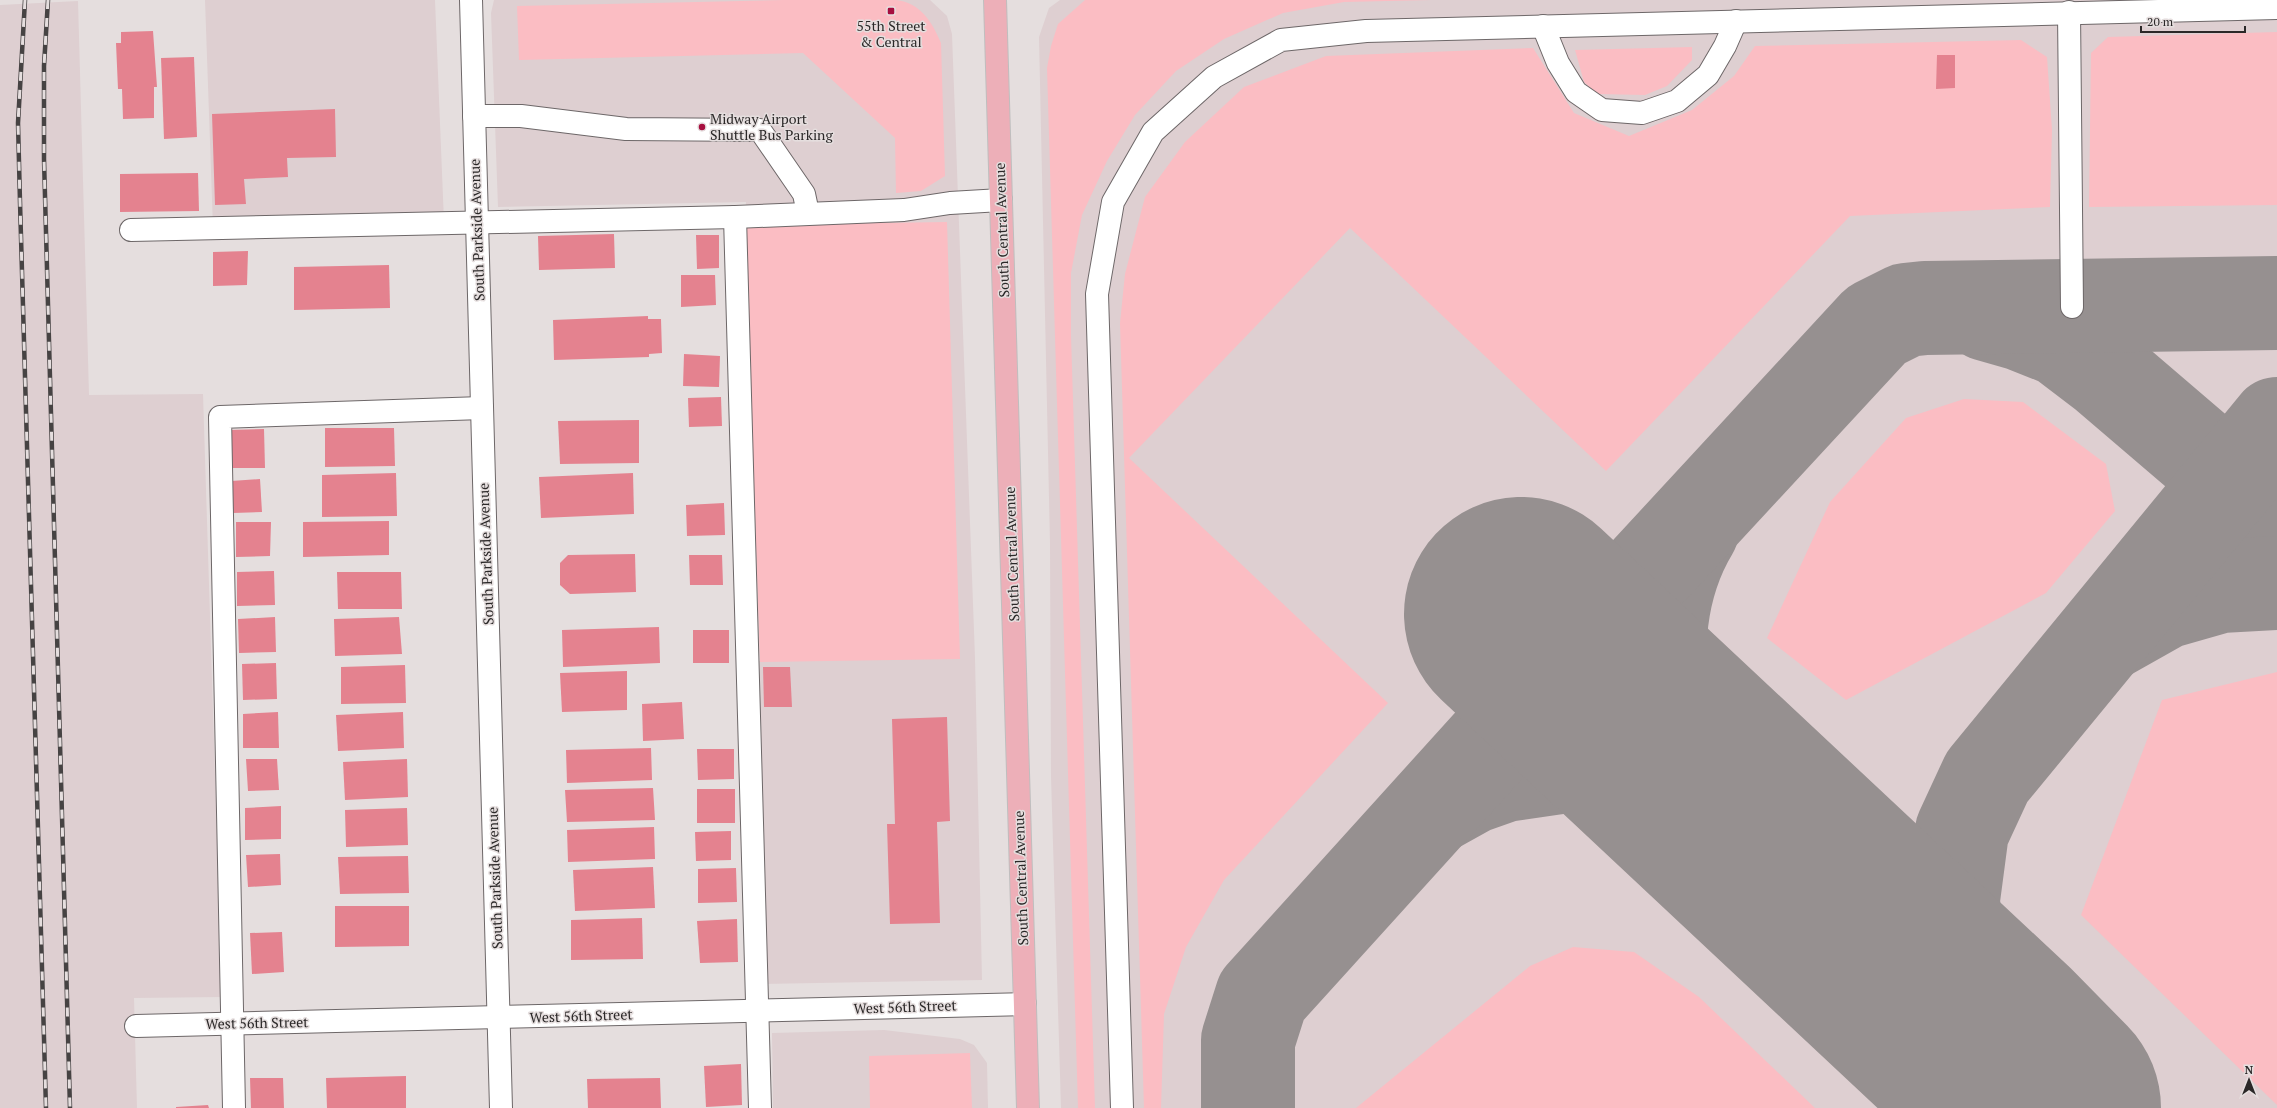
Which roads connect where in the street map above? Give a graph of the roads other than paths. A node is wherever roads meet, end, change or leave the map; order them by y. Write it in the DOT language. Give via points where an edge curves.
graph roads {
  1 [pos="471,0"];
  2 [pos="995,0"];
  3 [pos="2277,8"];
  4 [pos="2069,12"];
  5 [pos="1736,21"];
  6 [pos="1543,26"];
  7 [pos="474,116"];
  8 [pos="1001,200"];
  9 [pos="808,213"];
  10 [pos="734,217"];
  11 [pos="477,222"];
  12 [pos="131,230"];
  13 [pos="2072,307"];
  14 [pos="482,408"];
  15 [pos="1025,1004"];
  16 [pos="756,1011"];
  17 [pos="499,1018"];
  18 [pos="232,1024"];
  19 [pos="136,1026"];
  20 [pos="234,1108"];
  21 [pos="501,1108"];
  22 [pos="760,1108"];
  23 [pos="1028,1108"];
  24 [pos="1122,1108"];
  1 -- 7 [label="street, South Parkside Avenue"];
  2 -- 8 [label="main road, South Central Avenue"];
  3 -- 4 [label="street"];
  4 -- 5 [label="street"];
  4 -- 13 [label="street"];
  5 -- 6 [label="street"];
  5 -- 6 [label="street" via="1708,75 1677,101 1642,113 1602,110 1576,92 1558,62"];
  6 -- 24 [label="street" via="1366,31 1281,40 1214,77 1153,132 1113,202 1097,294"];
  7 -- 9 [label="street" via="521,116 626,129 760,130 804,194"];
  7 -- 11 [label="street, South Parkside Avenue"];
  8 -- 9 [label="street" via="950,203 904,210"];
  8 -- 15 [label="main road, South Central Avenue"];
  9 -- 10 [label="street"];
  10 -- 11 [label="street"];
  10 -- 16 [label="street"];
  11 -- 12 [label="street"];
  11 -- 14 [label="street, South Parkside Avenue"];
  14 -- 17 [label="street, South Parkside Avenue"];
  14 -- 18 [label="street" via="220,417"];
  15 -- 16 [label="street, West 56th Street"];
  15 -- 23 [label="main road, South Central Avenue"];
  16 -- 17 [label="street, West 56th Street"];
  16 -- 22 [label="street"];
  17 -- 18 [label="street, West 56th Street"];
  17 -- 21 [label="street, South Parkside Avenue"];
  18 -- 19 [label="street, West 56th Street"];
  18 -- 20 [label="street"];
}
